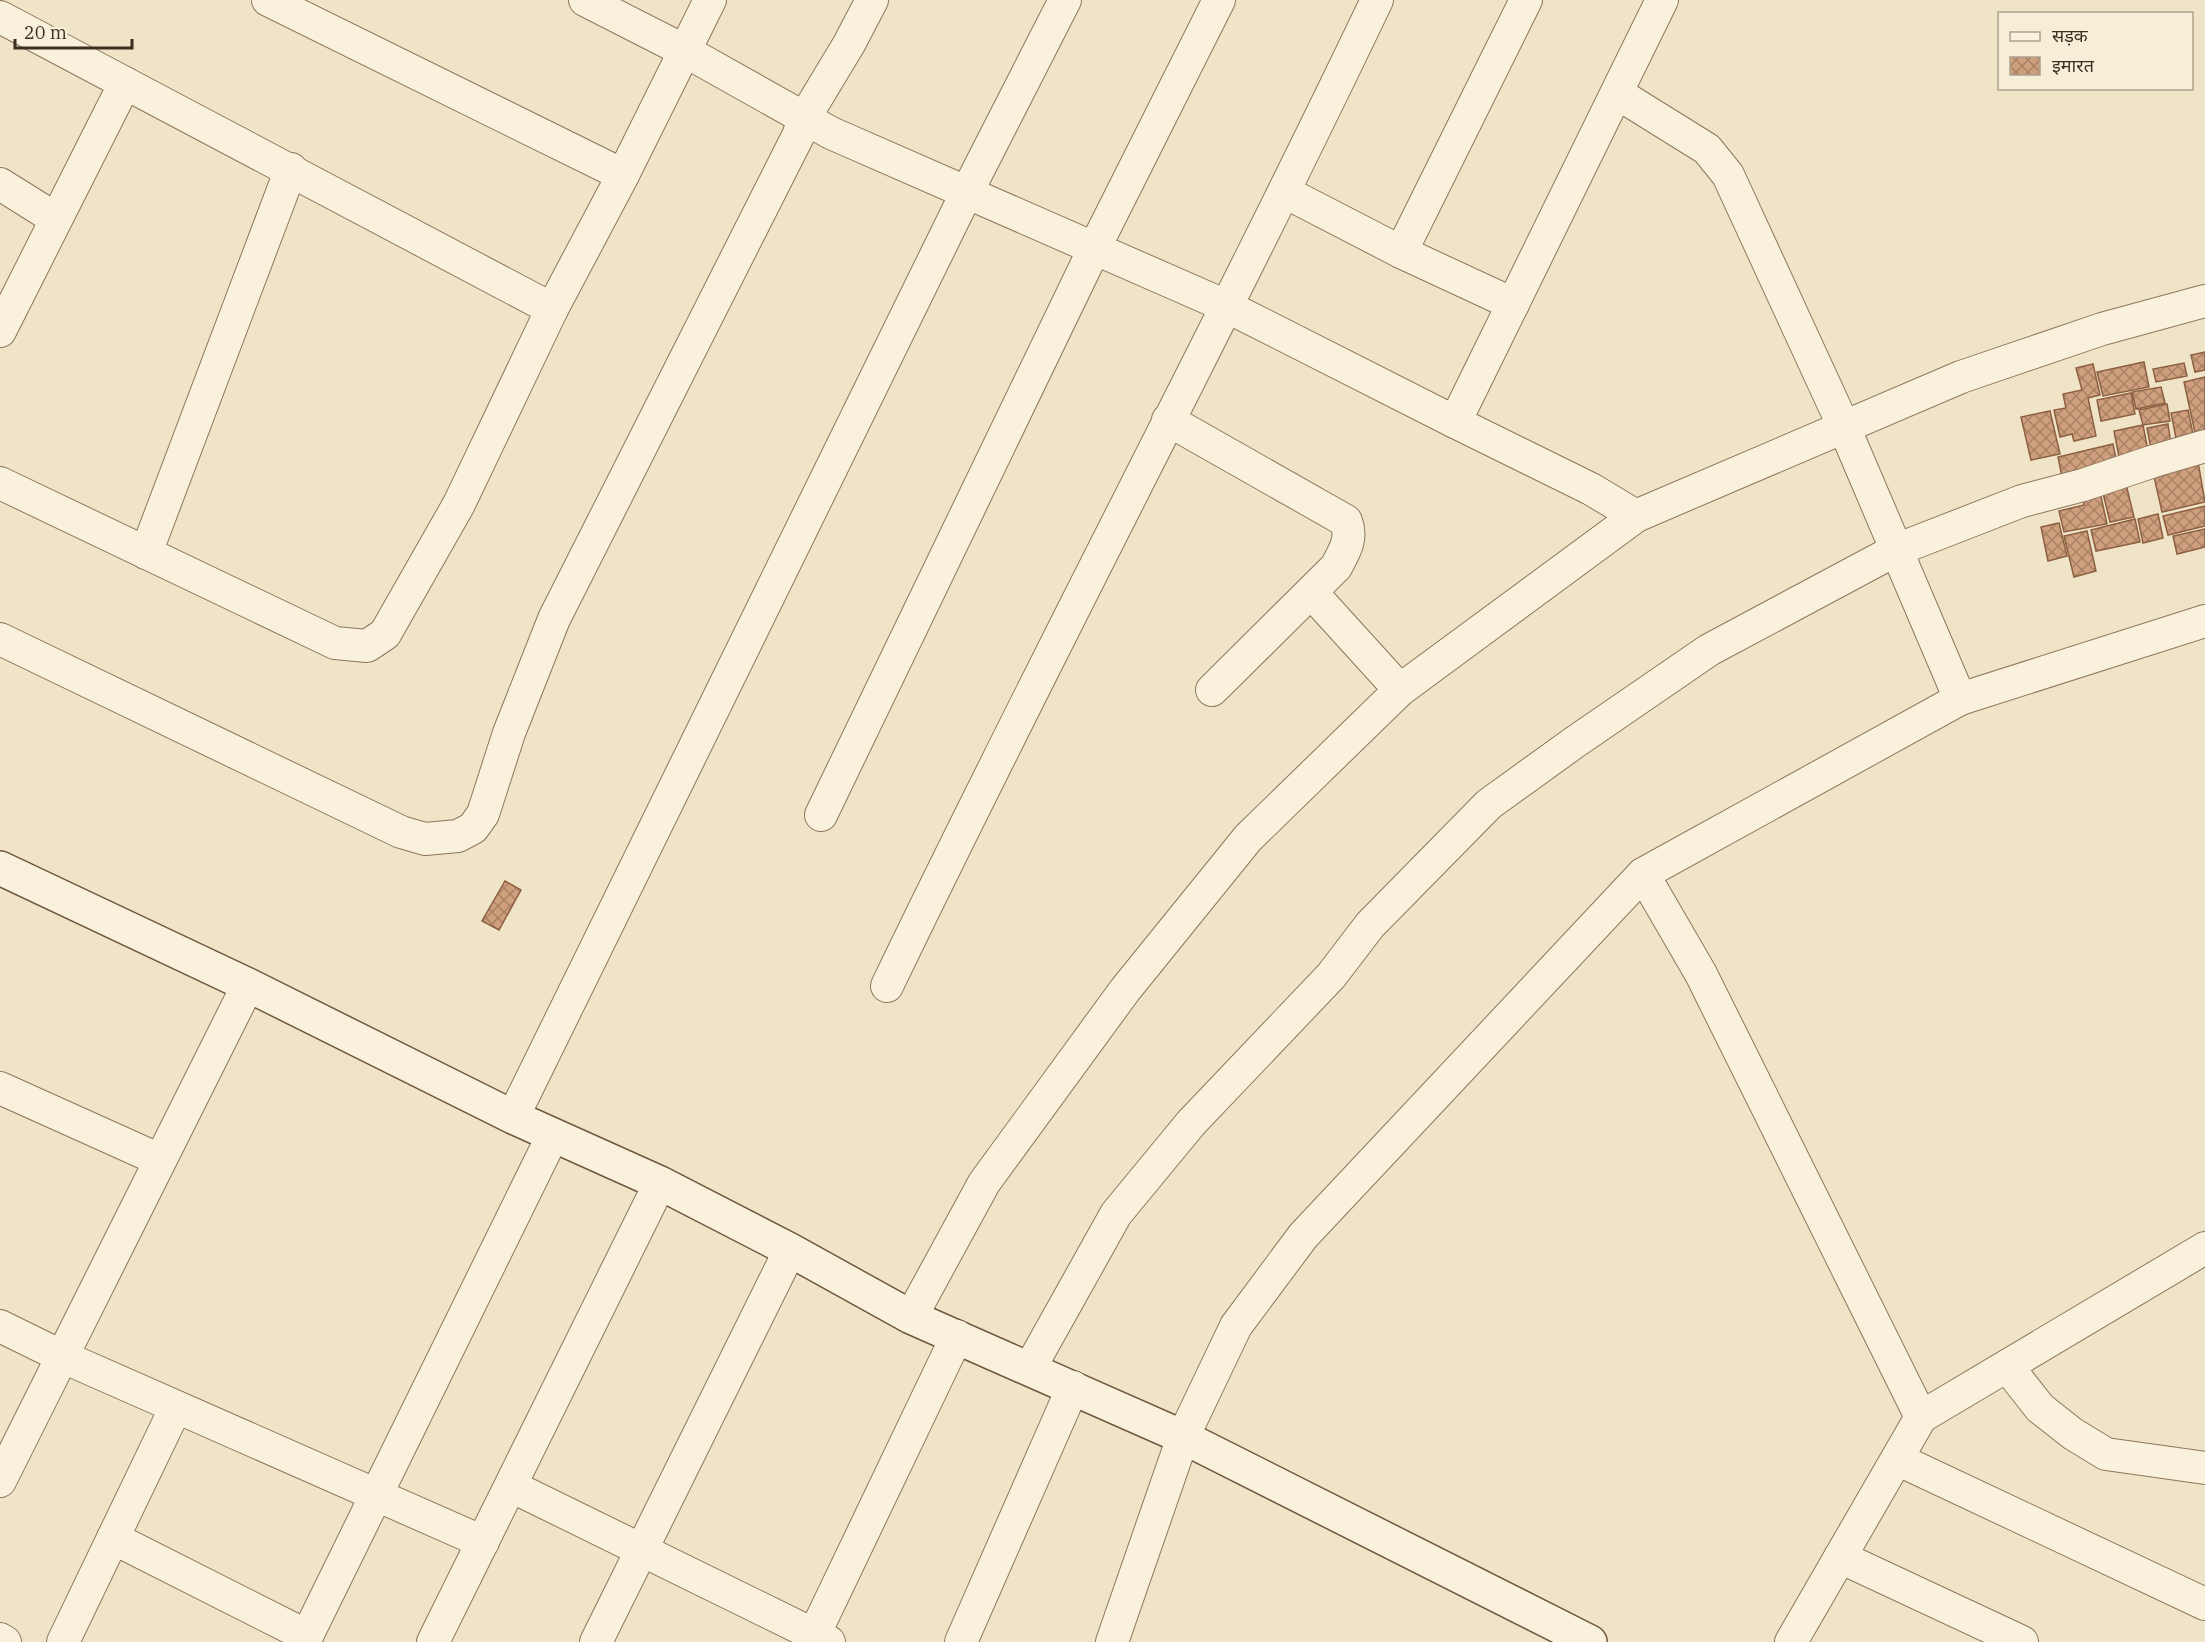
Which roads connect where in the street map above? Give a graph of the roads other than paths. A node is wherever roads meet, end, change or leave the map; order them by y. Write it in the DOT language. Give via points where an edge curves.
graph roads {
  1 [pos="268,0"];
  2 [pos="585,0"];
  3 [pos="710,0"];
  4 [pos="872,0"];
  5 [pos="1065,0"];
  6 [pos="1219,0"];
  7 [pos="1377,0"];
  8 [pos="1526,0"];
  9 [pos="1662,0"];
  10 [pos="0,17"];
  11 [pos="684,51"];
  12 [pos="125,82"];
  13 [pos="1617,93"];
  14 [pos="805,117"];
  15 [pos="291,169"];
  16 [pos="623,175"];
  17 [pos="0,184"];
  18 [pos="1285,192"];
  19 [pos="966,194"];
  20 [pos="56,219"];
  21 [pos="1095,247"];
  22 [pos="1401,252"];
  23 [pos="2205,301"];
  24 [pos="1513,304"];
  25 [pos="1226,306"];
  26 [pos="552,309"];
  27 [pos="0,332"];
  28 [pos="1168,420"];
  29 [pos="1455,422"];
  30 [pos="1844,427"];
  31 [pos="2205,446"];
  32 [pos="0,483"];
  33 [pos="1636,516"];
  34 [pos="1896,550"];
  35 [pos="146,553"];
  36 [pos="1311,592"];
  37 [pos="2205,621"];
  38 [pos="0,639"];
  39 [pos="1212,690"];
  40 [pos="1400,690"];
  41 [pos="1960,699"];
  42 [pos="821,815"];
  43 [pos="0,868"];
  44 [pos="1643,874"];
  45 [pos="248,984"];
  46 [pos="887,986"];
  47 [pos="0,1088"];
  48 [pos="513,1117"];
  49 [pos="552,1135"];
  50 [pos="160,1160"];
  51 [pos="660,1183"];
  52 [pos="2205,1248"];
  53 [pos="790,1250"];
  54 [pos="911,1317"];
  55 [pos="0,1326"];
  56 [pos="957,1336"];
  57 [pos="61,1356"];
  58 [pos="2007,1366"];
  59 [pos="1030,1368"];
  60 [pos="1073,1387"];
  61 [pos="176,1407"];
  62 [pos="1922,1417"];
  63 [pos="1183,1437"];
  64 [pos="1897,1459"];
  65 [pos="2205,1468"];
  66 [pos="0,1481"];
  67 [pos="511,1486"];
  68 [pos="377,1495"];
  69 [pos="113,1538"];
  70 [pos="483,1542"];
  71 [pos="640,1550"];
  72 [pos="1840,1557"];
  73 [pos="2205,1604"];
  74 [pos="822,1638"];
  75 [pos="0,1639"];
  76 [pos="305,1639"];
  77 [pos="5,1642"];
  78 [pos="63,1642"];
  79 [pos="433,1642"];
  80 [pos="596,1642"];
  81 [pos="961,1642"];
  82 [pos="1112,1642"];
  83 [pos="1590,1642"];
  84 [pos="1791,1642"];
  85 [pos="2022,1642"];
  1 -- 16 [label="street"];
  2 -- 11 [label="street"];
  3 -- 11 [label="street"];
  4 -- 14 [label="street"];
  5 -- 19 [label="street"];
  6 -- 21 [label="street"];
  7 -- 18 [label="street"];
  8 -- 22 [label="street"];
  9 -- 13 [label="street"];
  10 -- 12 [label="street"];
  11 -- 14 [label="street"];
  11 -- 16 [label="street"];
  12 -- 15 [label="street"];
  12 -- 20 [label="street"];
  13 -- 24 [label="street"];
  13 -- 30 [label="street" via="1707,149 1728,175"];
  14 -- 19 [label="street" via="831,133"];
  14 -- 38 [label="street" via="554,619 509,733 483,814 473,828 458,836 425,839 401,832"];
  15 -- 26 [label="street"];
  15 -- 35 [label="street"];
  16 -- 26 [label="street"];
  17 -- 20 [label="street"];
  18 -- 22 [label="street"];
  18 -- 25 [label="street"];
  19 -- 21 [label="street"];
  19 -- 48 [label="street"];
  20 -- 27 [label="street"];
  21 -- 25 [label="street"];
  21 -- 42 [label="street"];
  22 -- 24 [label="street"];
  23 -- 30 [label="street" via="2102,329 1960,377"];
  24 -- 29 [label="street"];
  25 -- 28 [label="street"];
  25 -- 29 [label="street"];
  26 -- 35 [label="street" via="459,504 385,634 367,646 335,643"];
  28 -- 36 [label="street" via="1346,521 1348,544 1336,567"];
  28 -- 46 [label="street"];
  29 -- 33 [label="street" via="1591,489"];
  30 -- 33 [label="street"];
  30 -- 34 [label="street"];
  31 -- 34 [label="street" via="2022,501"];
  32 -- 35 [label="street"];
  33 -- 40 [label="street"];
  34 -- 41 [label="street"];
  34 -- 59 [label="street" via="1710,650 1489,804 1370,925 1331,976 1191,1123 1116,1214"];
  36 -- 39 [label="street"];
  36 -- 40 [label="street"];
  37 -- 41 [label="street"];
  40 -- 54 [label="street" via="1248,838 1125,990 984,1183"];
  41 -- 44 [label="street"];
  43 -- 45 [label="street"];
  44 -- 62 [label="street" via="1701,974"];
  44 -- 63 [label="street" via="1303,1236 1236,1326"];
  45 -- 48 [label="street"];
  45 -- 50 [label="street"];
  47 -- 50 [label="street"];
  48 -- 49 [label="street"];
  49 -- 51 [label="street"];
  49 -- 68 [label="street"];
  50 -- 57 [label="street"];
  51 -- 53 [label="street"];
  51 -- 67 [label="street"];
  52 -- 58 [label="street"];
  53 -- 54 [label="street"];
  53 -- 71 [label="street"];
  54 -- 56 [label="street"];
  55 -- 57 [label="street"];
  56 -- 59 [label="street"];
  56 -- 74 [label="street"];
  57 -- 61 [label="street"];
  57 -- 66 [label="street"];
  58 -- 62 [label="street"];
  58 -- 65 [label="street" via="2040,1408 2106,1455"];
  59 -- 60 [label="street"];
  60 -- 63 [label="street"];
  60 -- 81 [label="street"];
  61 -- 68 [label="street"];
  61 -- 69 [label="street"];
  62 -- 64 [label="street"];
  63 -- 82 [label="street"];
  63 -- 83 [label="street"];
  64 -- 72 [label="street"];
  64 -- 73 [label="street"];
  67 -- 70 [label="street"];
  67 -- 71 [label="street"];
  68 -- 70 [label="street"];
  68 -- 76 [label="street"];
  69 -- 76 [label="street"];
  69 -- 78 [label="street"];
  70 -- 79 [label="street"];
  71 -- 74 [label="street"];
  71 -- 80 [label="street"];
  72 -- 84 [label="street"];
  72 -- 85 [label="street"];
  75 -- 77 [label="street"];
}
